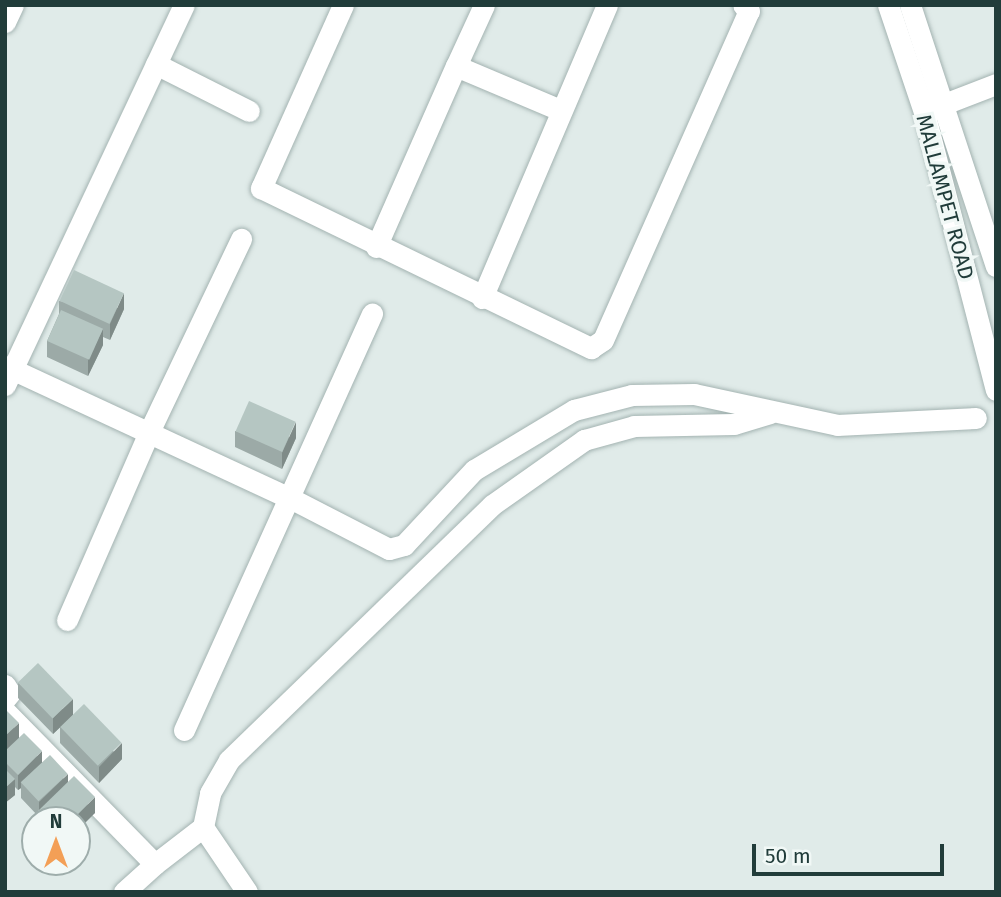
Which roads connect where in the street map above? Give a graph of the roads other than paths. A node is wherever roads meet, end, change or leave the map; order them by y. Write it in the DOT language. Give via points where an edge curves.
graph roads {
  1 [pos="13,5"];
  2 [pos="184,5"];
  3 [pos="343,5"];
  4 [pos="484,5"];
  5 [pos="607,5"];
  6 [pos="743,5"];
  7 [pos="888,5"];
  8 [pos="910,5"];
  9 [pos="5,22"];
  10 [pos="156,64"];
  11 [pos="456,66"];
  12 [pos="996,84"];
  13 [pos="945,104"];
  14 [pos="560,110"];
  15 [pos="249,111"];
  16 [pos="924,112"];
  17 [pos="241,239"];
  18 [pos="376,247"];
  19 [pos="996,266"];
  20 [pos="482,298"];
  21 [pos="372,314"];
  22 [pos="8,373"];
  23 [pos="996,390"];
  24 [pos="772,412"];
  25 [pos="976,418"];
  26 [pos="149,432"];
  27 [pos="290,498"];
  28 [pos="67,620"];
  29 [pos="5,685"];
  30 [pos="5,699"];
  31 [pos="5,711"];
  32 [pos="184,730"];
  33 [pos="203,827"];
  34 [pos="155,864"];
  35 [pos="124,892"];
  36 [pos="247,892"];
  1 -- 9 [label="street"];
  2 -- 10 [label="street"];
  3 -- 18 [label="street" via="261,188"];
  4 -- 11 [label="street"];
  5 -- 14 [label="street"];
  6 -- 20 [label="street" via="749,11 598,347"];
  7 -- 16 [label="street, MALLAMPET ROAD"];
  8 -- 13 [label="street, MALLAMPET ROAD"];
  10 -- 15 [label="street"];
  10 -- 22 [label="street"];
  11 -- 14 [label="street"];
  11 -- 18 [label="street"];
  12 -- 13 [label="street"];
  13 -- 16 [label="street"];
  13 -- 19 [label="street, MALLAMPET ROAD"];
  14 -- 20 [label="street"];
  16 -- 23 [label="street, MALLAMPET ROAD"];
  17 -- 26 [label="street"];
  18 -- 20 [label="street"];
  21 -- 27 [label="street"];
  22 -- 26 [label="street"];
  24 -- 25 [label="street" via="837,425"];
  24 -- 27 [label="street" via="694,394 632,395 574,410 474,470 404,545 389,550"];
  24 -- 33 [label="street" via="734,424 634,426 584,440 542,466 492,505 320,676 260,726 229,760 210,793"];
  26 -- 27 [label="street"];
  26 -- 28 [label="street"];
  27 -- 32 [label="street"];
  29 -- 30 [label="street" via="10,693"];
  31 -- 34 [label="street"];
  33 -- 34 [label="street"];
  33 -- 36 [label="street"];
  34 -- 35 [label="street"];
}
